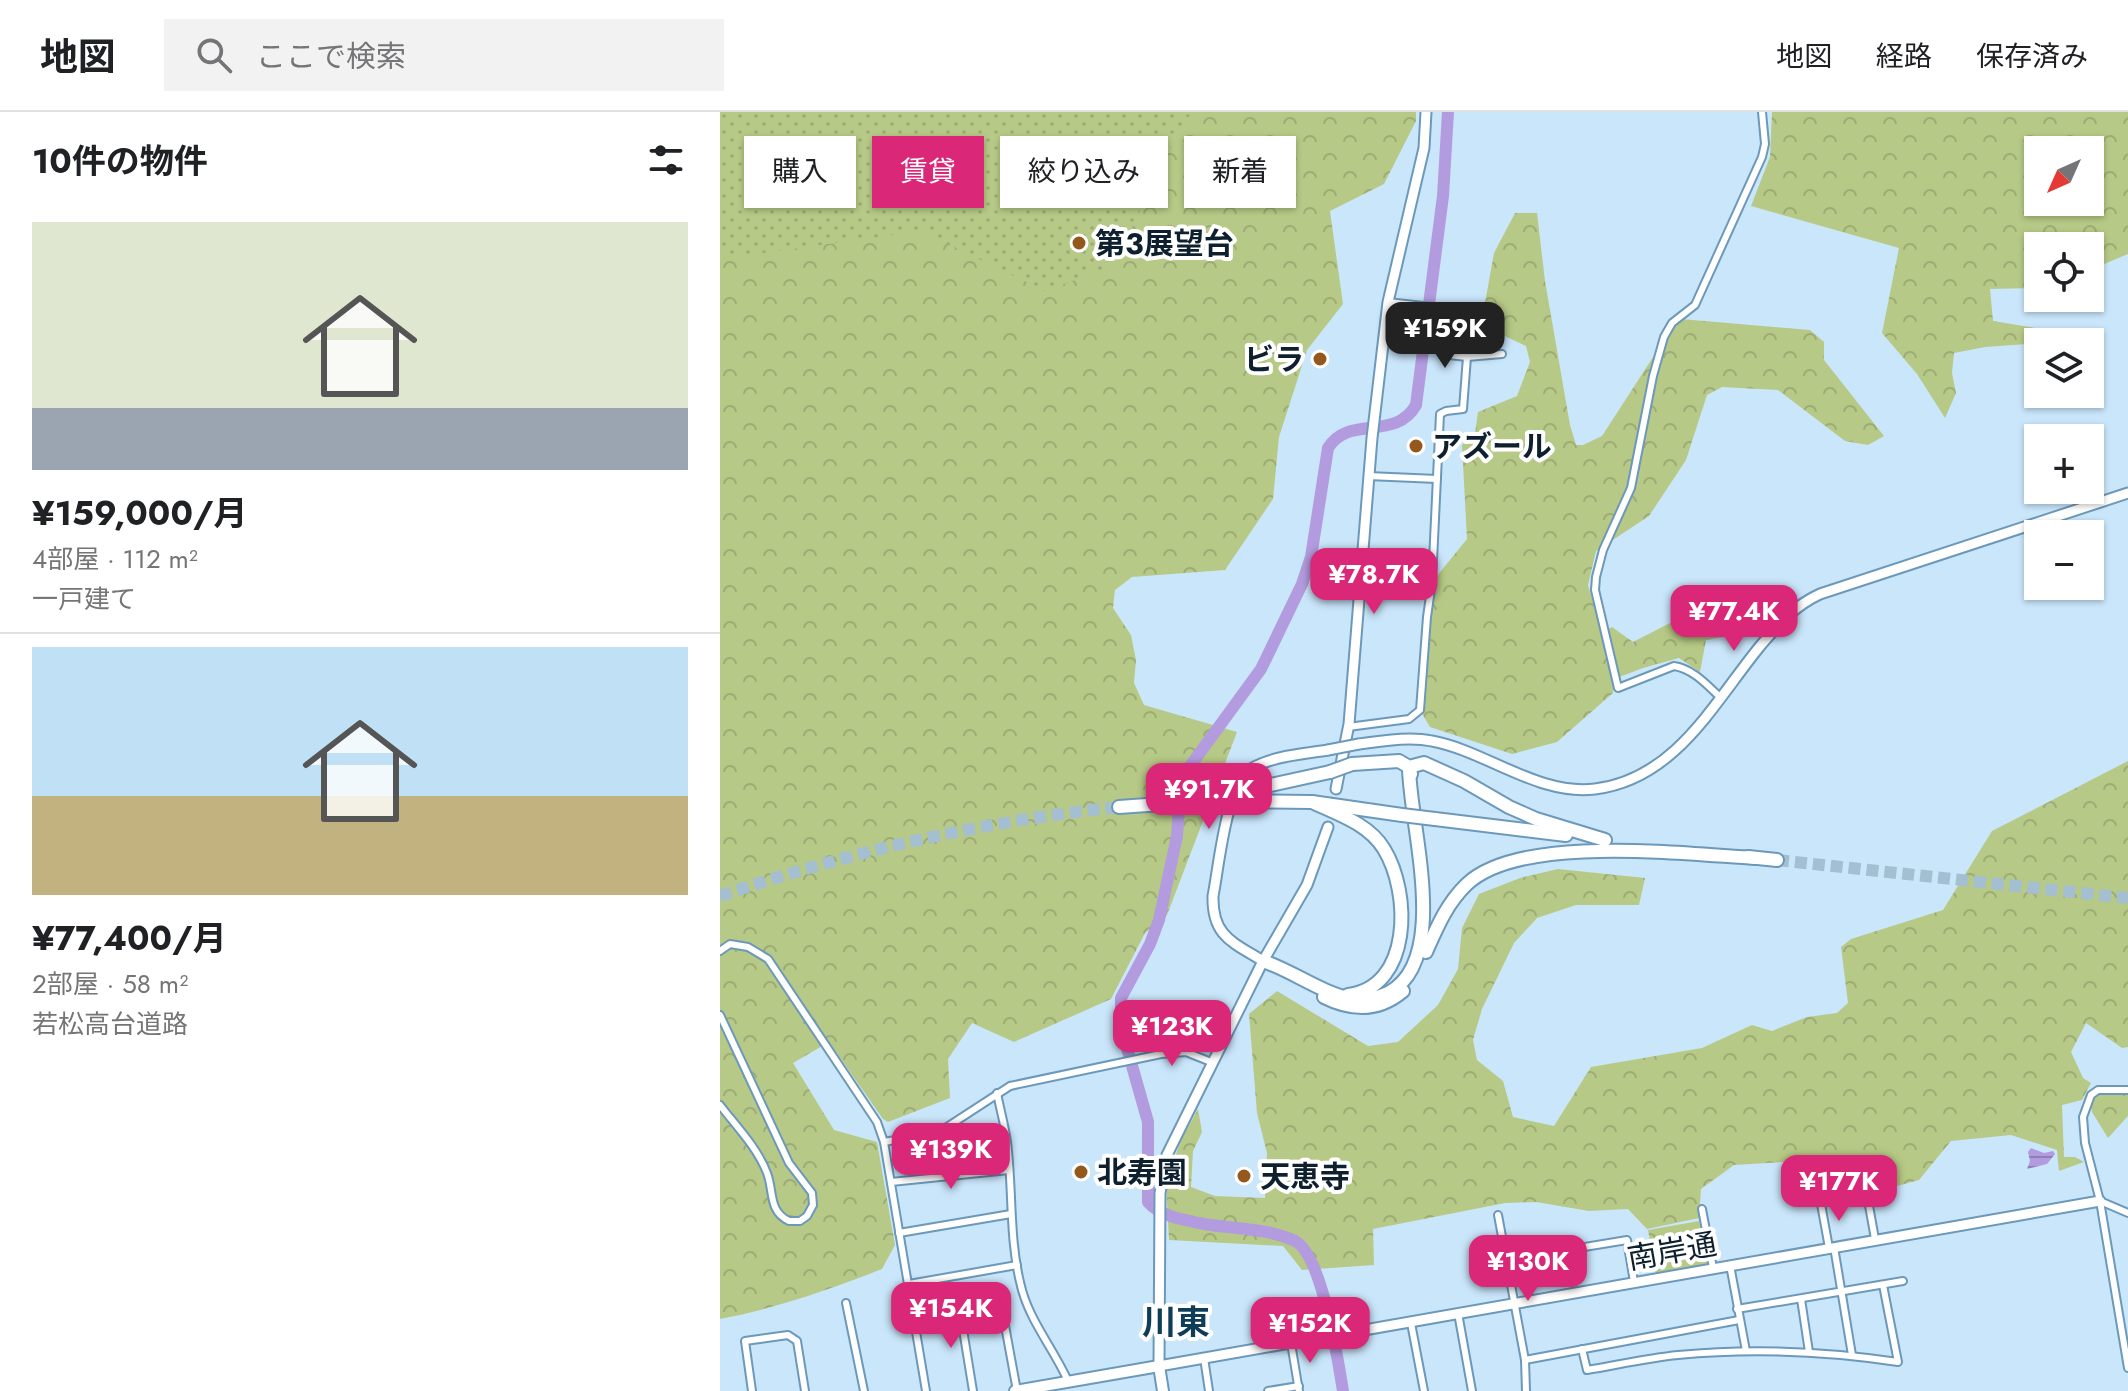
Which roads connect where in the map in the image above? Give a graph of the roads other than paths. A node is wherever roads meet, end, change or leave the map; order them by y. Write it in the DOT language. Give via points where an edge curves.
graph roads {
  1 [pos="1426,112"];
  2 [pos="1762,112"];
  3 [pos="1388,302"];
  4 [pos="1502,354"];
  5 [pos="1467,357"];
  6 [pos="1368,476"];
  7 [pos="1437,479"];
  8 [pos="2128,493"];
  9 [pos="1720,697"];
  10 [pos="1348,727"];
  11 [pos="1409,767"];
  12 [pos="1336,789"];
  13 [pos="1244,796"];
  14 [pos="1312,802"];
  15 [pos="1124,806"];
  16 [pos="1328,827"];
  17 [pos="1605,840"];
  18 [pos="1755,858"];
  19 [pos="1777,860"];
  20 [pos="720,951"];
  21 [pos="1426,952"];
  22 [pos="1263,961"];
  23 [pos="1341,996"];
  24 [pos="720,1015"];
  25 [pos="1211,1062"];
  26 [pos="2128,1090"];
  27 [pos="997,1093"];
  28 [pos="720,1105"];
  29 [pos="884,1142"];
  30 [pos="1009,1170"];
  31 [pos="891,1182"];
  32 [pos="1866,1189"];
  33 [pos="2100,1201"];
  34 [pos="1821,1204"];
  35 [pos="1702,1209"];
  36 [pos="2128,1213"];
  37 [pos="1011,1214"];
  38 [pos="1498,1215"];
  39 [pos="899,1233"];
  40 [pos="1875,1239"];
  41 [pos="1831,1247"];
  42 [pos="1506,1260"];
  43 [pos="1017,1265"];
  44 [pos="1730,1265"];
  45 [pos="1713,1268"];
  46 [pos="1903,1281"];
  47 [pos="1634,1282"];
  48 [pos="909,1284"];
  49 [pos="1883,1285"];
  50 [pos="1841,1291"];
  51 [pos="1801,1299"];
  52 [pos="846,1303"];
  53 [pos="1513,1303"];
  54 [pos="1001,1304"];
  55 [pos="959,1305"];
  56 [pos="1737,1309"];
  57 [pos="1458,1313"];
  58 [pos="1739,1320"];
  59 [pos="1411,1323"];
  60 [pos="1291,1343"];
  61 [pos="1582,1349"];
  62 [pos="1746,1351"];
  63 [pos="1809,1352"];
  64 [pos="1852,1355"];
  65 [pos="1204,1358"];
  66 [pos="1525,1360"];
  67 [pos="1159,1366"];
  68 [pos="2128,1368"];
  69 [pos="1068,1381"];
  70 [pos="1043,1388"];
  71 [pos="1299,1388"];
  72 [pos="752,1391"];
  73 [pos="805,1391"];
  74 [pos="864,1391"];
  75 [pos="926,1391"];
  76 [pos="973,1391"];
  77 [pos="1016,1391"];
  78 [pos="1163,1391"];
  79 [pos="1209,1391"];
  80 [pos="1268,1391"];
  81 [pos="1424,1391"];
  82 [pos="1472,1391"];
  83 [pos="1526,1391"];
  1 -- 3 [label="main road" via="1424,148"];
  2 -- 9 [label="street" via="1762,157 1695,305 1664,337 1631,488 1603,550 1595,590 1618,688 1674,666 1700,678"];
  3 -- 5 [label="street" via="1432,307 1441,315 1445,352"];
  3 -- 6 [label="main road"];
  4 -- 5 [label="street"];
  5 -- 7 [label="street" via="1463,409 1440,414"];
  6 -- 7 [label="street"];
  6 -- 10 [label="main road"];
  7 -- 10 [label="street" via="1420,710 1409,719"];
  8 -- 9 [label="main road" via="1801,603"];
  9 -- 22 [label="main road, bridge" via="1663,762 1642,776 1594,789 1534,779 1431,740 1359,744 1261,763 1244,773 1233,791 1213,911 1216,926 1228,939"];
  10 -- 12 [label="main road"];
  11 -- 13 [label="highway, bridge" via="1399,761 1352,764"];
  11 -- 17 [label="highway" via="1424,763 1536,819"];
  11 -- 21 [label="highway" via="1429,890"];
  11 -- 23 [label="highway" via="1423,887 1419,947 1413,966 1394,989 1367,1000"];
  13 -- 14 [label="highway"];
  13 -- 15 [label="highway, bridge"];
  14 -- 17 [label="highway, bridge"];
  14 -- 23 [label="highway" via="1371,833 1384,849 1398,887 1394,961 1372,988"];
  16 -- 22 [label="main road" via="1307,885"];
  17 -- 18 [label="highway"];
  18 -- 19 [label="highway"];
  18 -- 21 [label="highway" via="1593,850 1507,863 1468,883 1446,909"];
  20 -- 29 [label="street" via="730,944 748,947 768,959 877,1122"];
  21 -- 22 [label="highway" via="1407,988 1389,1002 1369,1008 1341,1005"];
  22 -- 23 [label="highway"];
  22 -- 25 [label="main road"];
  24 -- 28 [label="street" via="789,1163 812,1193 807,1216 789,1221 776,1210 768,1174"];
  25 -- 27 [label="street" via="1186,1052 1135,1058"];
  25 -- 67 [label="main road" via="1167,1155 1160,1193"];
  26 -- 33 [label="street" via="2098,1090 2086,1105 2085,1143"];
  27 -- 29 [label="street" via="947,1127"];
  27 -- 30 [label="street"];
  29 -- 31 [label="street"];
  30 -- 31 [label="street"];
  30 -- 37 [label="street"];
  31 -- 39 [label="street"];
  32 -- 40 [label="street"];
  33 -- 36 [label="street"];
  33 -- 40 [label="main road, 南岸通"];
  33 -- 68 [label="street"];
  34 -- 41 [label="street"];
  35 -- 45 [label="street"];
  37 -- 39 [label="street"];
  37 -- 43 [label="street"];
  38 -- 42 [label="street"];
  39 -- 48 [label="street"];
  40 -- 41 [label="main road, 南岸通"];
  41 -- 44 [label="main road, 南岸通"];
  41 -- 50 [label="street"];
  42 -- 47 [label="street" via="1627,1240"];
  42 -- 53 [label="street"];
  43 -- 48 [label="street"];
  43 -- 69 [label="street" via="1030,1313"];
  44 -- 45 [label="main road, 南岸通"];
  44 -- 56 [label="street"];
  45 -- 47 [label="main road, 南岸通"];
  46 -- 49 [label="street"];
  47 -- 53 [label="main road, 南岸通"];
  48 -- 75 [label="street"];
  49 -- 50 [label="street"];
  49 -- 64 [label="street" via="1898,1362"];
  50 -- 51 [label="street"];
  50 -- 64 [label="street"];
  51 -- 56 [label="street"];
  51 -- 63 [label="street"];
  52 -- 74 [label="street"];
  53 -- 57 [label="main road, 南岸通"];
  53 -- 66 [label="street"];
  54 -- 77 [label="street"];
  55 -- 76 [label="street"];
  56 -- 58 [label="street"];
  57 -- 59 [label="main road, 南岸通"];
  57 -- 82 [label="street"];
  58 -- 61 [label="street"];
  58 -- 62 [label="street"];
  59 -- 60 [label="main road, 南岸通"];
  59 -- 81 [label="street"];
  60 -- 65 [label="main road, 南岸通"];
  60 -- 71 [label="street"];
  61 -- 62 [label="street" via="1587,1370 1676,1355"];
  61 -- 66 [label="street"];
  62 -- 63 [label="street"];
  63 -- 64 [label="street"];
  65 -- 67 [label="main road, 南岸通"];
  65 -- 79 [label="street"];
  66 -- 83 [label="street"];
  67 -- 69 [label="main road"];
  67 -- 78 [label="main road"];
  69 -- 70 [label="main road"];
  70 -- 77 [label="main road"];
  71 -- 80 [label="street"];
  72 -- 73 [label="street" via="745,1341 788,1335 797,1341"];
}
